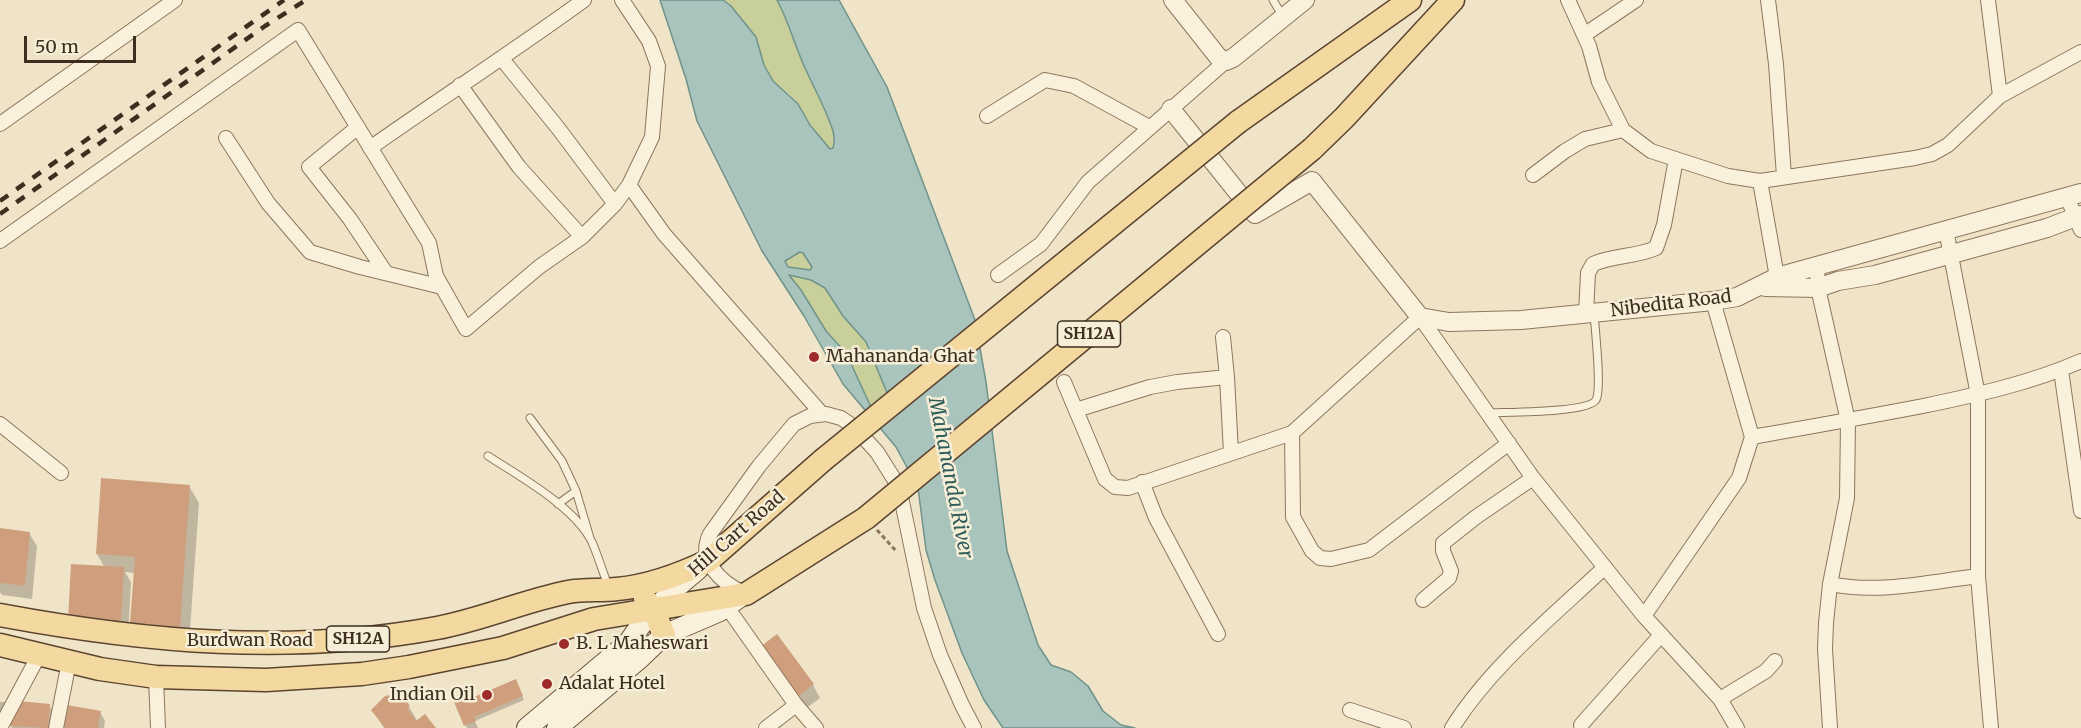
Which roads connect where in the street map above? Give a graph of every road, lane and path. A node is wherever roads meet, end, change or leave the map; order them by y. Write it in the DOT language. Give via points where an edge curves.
graph roads {
  1 [pos="175,0"];
  2 [pos="584,0"];
  3 [pos="622,0"];
  4 [pos="1173,0"];
  5 [pos="1273,0"];
  6 [pos="1305,0"];
  7 [pos="1410,0"];
  8 [pos="1453,0"];
  9 [pos="1568,0"];
  10 [pos="1636,0"];
  11 [pos="1768,0"];
  12 [pos="1988,0"];
  13 [pos="1284,17"];
  14 [pos="1584,36"];
  15 [pos="2081,52"];
  16 [pos="502,59"];
  17 [pos="1226,61"];
  18 [pos="460,85"];
  19 [pos="2000,96"];
  20 [pos="1171,109"];
  21 [pos="987,116"];
  22 [pos="0,124"];
  23 [pos="358,127"];
  24 [pos="1149,127"];
  25 [pos="1623,130"];
  26 [pos="226,138"];
  27 [pos="370,148"];
  28 [pos="1676,159"];
  29 [pos="1533,176"];
  30 [pos="1784,176"];
  31 [pos="1760,181"];
  32 [pos="629,185"];
  33 [pos="2074,195"];
  34 [pos="615,204"];
  35 [pos="2079,221"];
  36 [pos="1946,230"];
  37 [pos="582,237"];
  38 [pos="0,241"];
  39 [pos="1951,253"];
  40 [pos="1817,267"];
  41 [pos="386,273"];
  42 [pos="998,275"];
  43 [pos="1777,278"];
  44 [pos="442,287"];
  45 [pos="1761,287"];
  46 [pos="1818,288"];
  47 [pos="1713,301"];
  48 [pos="1590,314"];
  49 [pos="1420,317"];
  50 [pos="1223,337"];
  51 [pos="2081,362"];
  52 [pos="2061,370"];
  53 [pos="1227,377"];
  54 [pos="1065,382"];
  55 [pos="1978,395"];
  56 [pos="1076,410"];
  57 [pos="1488,413"];
  58 [pos="822,414"];
  59 [pos="530,418"];
  60 [pos="1848,421"];
  61 [pos="0,424"];
  62 [pos="1292,433"];
  63 [pos="1752,437"];
  64 [pos="1509,443"];
  65 [pos="1231,453"];
  66 [pos="488,456"];
  67 [pos="61,473"];
  68 [pos="1533,478"];
  69 [pos="1142,482"];
  70 [pos="576,491"];
  71 [pos="558,504"];
  72 [pos="2081,511"];
  73 [pos="866,518"];
  74 [pos="591,540"];
  75 [pos="708,561"];
  76 [pos="1605,567"];
  77 [pos="915,570"];
  78 [pos="1978,576"];
  79 [pos="1830,584"];
  80 [pos="633,587"];
  81 [pos="609,590"];
  82 [pos="746,594"];
  83 [pos="1423,600"];
  84 [pos="727,607"];
  85 [pos="654,611"];
  86 [pos="0,615"];
  87 [pos="1644,616"];
  88 [pos="1218,634"];
  89 [pos="664,635"];
  90 [pos="1662,635"];
  91 [pos="0,645"];
  92 [pos="39,656"];
  93 [pos="1775,661"];
  94 [pos="69,662"];
  95 [pos="156,677"];
  96 [pos="1720,699"];
  97 [pos="796,705"];
  98 [pos="1350,710"];
  99 [pos="1581,725"];
  100 [pos="0,728"];
  101 [pos="56,728"];
  102 [pos="158,728"];
  103 [pos="527,728"];
  104 [pos="557,728"];
  105 [pos="766,728"];
  106 [pos="816,728"];
  107 [pos="974,728"];
  108 [pos="1404,728"];
  109 [pos="1452,728"];
  110 [pos="1737,728"];
  111 [pos="1830,728"];
  112 [pos="1991,728"];
  1 -- 22 [label="street"];
  2 -- 16 [label="street"];
  3 -- 32 [label="street" via="649,41 658,66 652,137"];
  4 -- 17 [label="street" via="1219,58"];
  5 -- 13 [label="lane"];
  6 -- 13 [label="street"];
  7 -- 75 [label="main road, Hill Cart Road / SH12A, bridge" via="1238,122 823,460"];
  8 -- 73 [label="main road, SH12A, bridge" via="1312,149"];
  9 -- 14 [label="street"];
  10 -- 14 [label="street"];
  11 -- 30 [label="street"];
  12 -- 19 [label="street"];
  13 -- 17 [label="street"];
  14 -- 25 [label="street" via="1599,82"];
  15 -- 19 [label="street"];
  16 -- 18 [label="street"];
  16 -- 34 [label="street"];
  17 -- 20 [label="street"];
  18 -- 27 [label="street"];
  18 -- 37 [label="street" via="519,167"];
  19 -- 30 [label="street" via="1948,145 1932,154"];
  20 -- 24 [label="street"];
  20 -- 49 [label="street" via="1255,214 1312,181"];
  21 -- 24 [label="street" via="1045,80 1074,86"];
  23 -- 27 [label="street"];
  23 -- 38 [label="street" via="298,30"];
  23 -- 41 [label="street" via="309,167"];
  24 -- 42 [label="street" via="1088,182 1041,244"];
  25 -- 28 [label="street" via="1651,151"];
  25 -- 29 [label="street" via="1585,139"];
  26 -- 41 [label="street" via="268,203 310,252"];
  27 -- 44 [label="street" via="429,243"];
  28 -- 31 [label="street" via="1728,176"];
  28 -- 48 [label="street" via="1656,248 1593,264 1588,273"];
  30 -- 31 [label="street"];
  31 -- 43 [label="street"];
  32 -- 34 [label="street"];
  32 -- 58 [label="street" via="664,234"];
  33 -- 35 [label="street"];
  33 -- 36 [label="street, Nibedita Road"];
  34 -- 37 [label="street"];
  35 -- 39 [label="street"];
  36 -- 39 [label="street"];
  36 -- 40 [label="street, Nibedita Road"];
  37 -- 44 [label="street" via="538,267 466,330"];
  39 -- 46 [label="street"];
  39 -- 55 [label="street"];
  40 -- 43 [label="street, Nibedita Road"];
  40 -- 46 [label="street"];
  41 -- 44 [label="street"];
  43 -- 45 [label="street, Nibedita Road"];
  45 -- 46 [label="street"];
  45 -- 47 [label="street, Nibedita Road"];
  46 -- 60 [label="street"];
  47 -- 48 [label="street, Nibedita Road"];
  47 -- 63 [label="street"];
  48 -- 49 [label="street, Nibedita Road" via="1460,322"];
  48 -- 57 [label="lane" via="1598,384 1597,399 1592,405"];
  49 -- 57 [label="street"];
  49 -- 62 [label="street"];
  50 -- 53 [label="street"];
  51 -- 52 [label="street"];
  52 -- 55 [label="street"];
  52 -- 72 [label="street"];
  53 -- 56 [label="street" via="1150,387"];
  53 -- 65 [label="street"];
  54 -- 56 [label="street"];
  55 -- 60 [label="street"];
  55 -- 78 [label="street"];
  56 -- 69 [label="street" via="1106,479 1114,487 1128,488"];
  57 -- 64 [label="street"];
  58 -- 75 [label="street" via="794,424 759,466 710,534"];
  58 -- 77 [label="street" via="833,415 854,427 893,476 903,498"];
  59 -- 70 [label="lane" via="562,460"];
  60 -- 63 [label="street"];
  60 -- 79 [label="street" via="1847,498"];
  61 -- 67 [label="street"];
  62 -- 64 [label="street" via="1293,517 1312,551 1320,558 1331,559 1369,550"];
  62 -- 65 [label="street"];
  63 -- 87 [label="street" via="1739,478"];
  64 -- 68 [label="street"];
  65 -- 69 [label="street"];
  66 -- 71 [label="lane"];
  68 -- 76 [label="street"];
  68 -- 83 [label="street" via="1443,543 1451,571 1449,578"];
  69 -- 88 [label="street" via="1156,518"];
  70 -- 71 [label="lane"];
  70 -- 74 [label="lane"];
  71 -- 74 [label="lane"];
  73 -- 77 [label="path"];
  73 -- 82 [label="main road, Hill Cart Road / SH12A"];
  74 -- 81 [label="lane"];
  75 -- 80 [label="main road, Burdwan Road / SH12A" via="672,577"];
  75 -- 82 [label="street" via="722,579"];
  75 -- 85 [label="main road, Hill Cart Road"];
  76 -- 87 [label="street"];
  76 -- 109 [label="street" via="1512,654"];
  77 -- 107 [label="street" via="940,655"];
  78 -- 79 [label="street" via="1892,587"];
  78 -- 112 [label="street"];
  79 -- 111 [label="street" via="1825,649"];
  80 -- 81 [label="main road, Burdwan Road / SH12A"];
  80 -- 85 [label="main road"];
  81 -- 86 [label="main road, Burdwan Road / SH12A" via="570,592 436,628 319,642 235,644 175,640 67,628"];
  82 -- 84 [label="main road, Hill Cart Road"];
  82 -- 85 [label="main road, Hill Cart Road / SH12A"];
  84 -- 89 [label="main road, Hill Cart Road"];
  84 -- 97 [label="street"];
  85 -- 89 [label="main road"];
  85 -- 95 [label="main road, Burdwan Road / SH12A" via="594,620 456,659 372,672 266,680"];
  85 -- 103 [label="main road, Hill Cart Road" via="628,643"];
  87 -- 90 [label="street"];
  89 -- 104 [label="main road, Hill Cart Road"];
  90 -- 96 [label="street"];
  90 -- 99 [label="street"];
  91 -- 92 [label="main road, Burdwan Road / SH12A"];
  92 -- 94 [label="main road, Burdwan Road / SH12A"];
  92 -- 100 [label="street"];
  93 -- 96 [label="street" via="1766,671"];
  94 -- 95 [label="main road, Burdwan Road / SH12A"];
  94 -- 101 [label="street"];
  95 -- 102 [label="street"];
  96 -- 110 [label="street"];
  97 -- 105 [label="street"];
  97 -- 106 [label="street"];
  98 -- 108 [label="street"];
}
